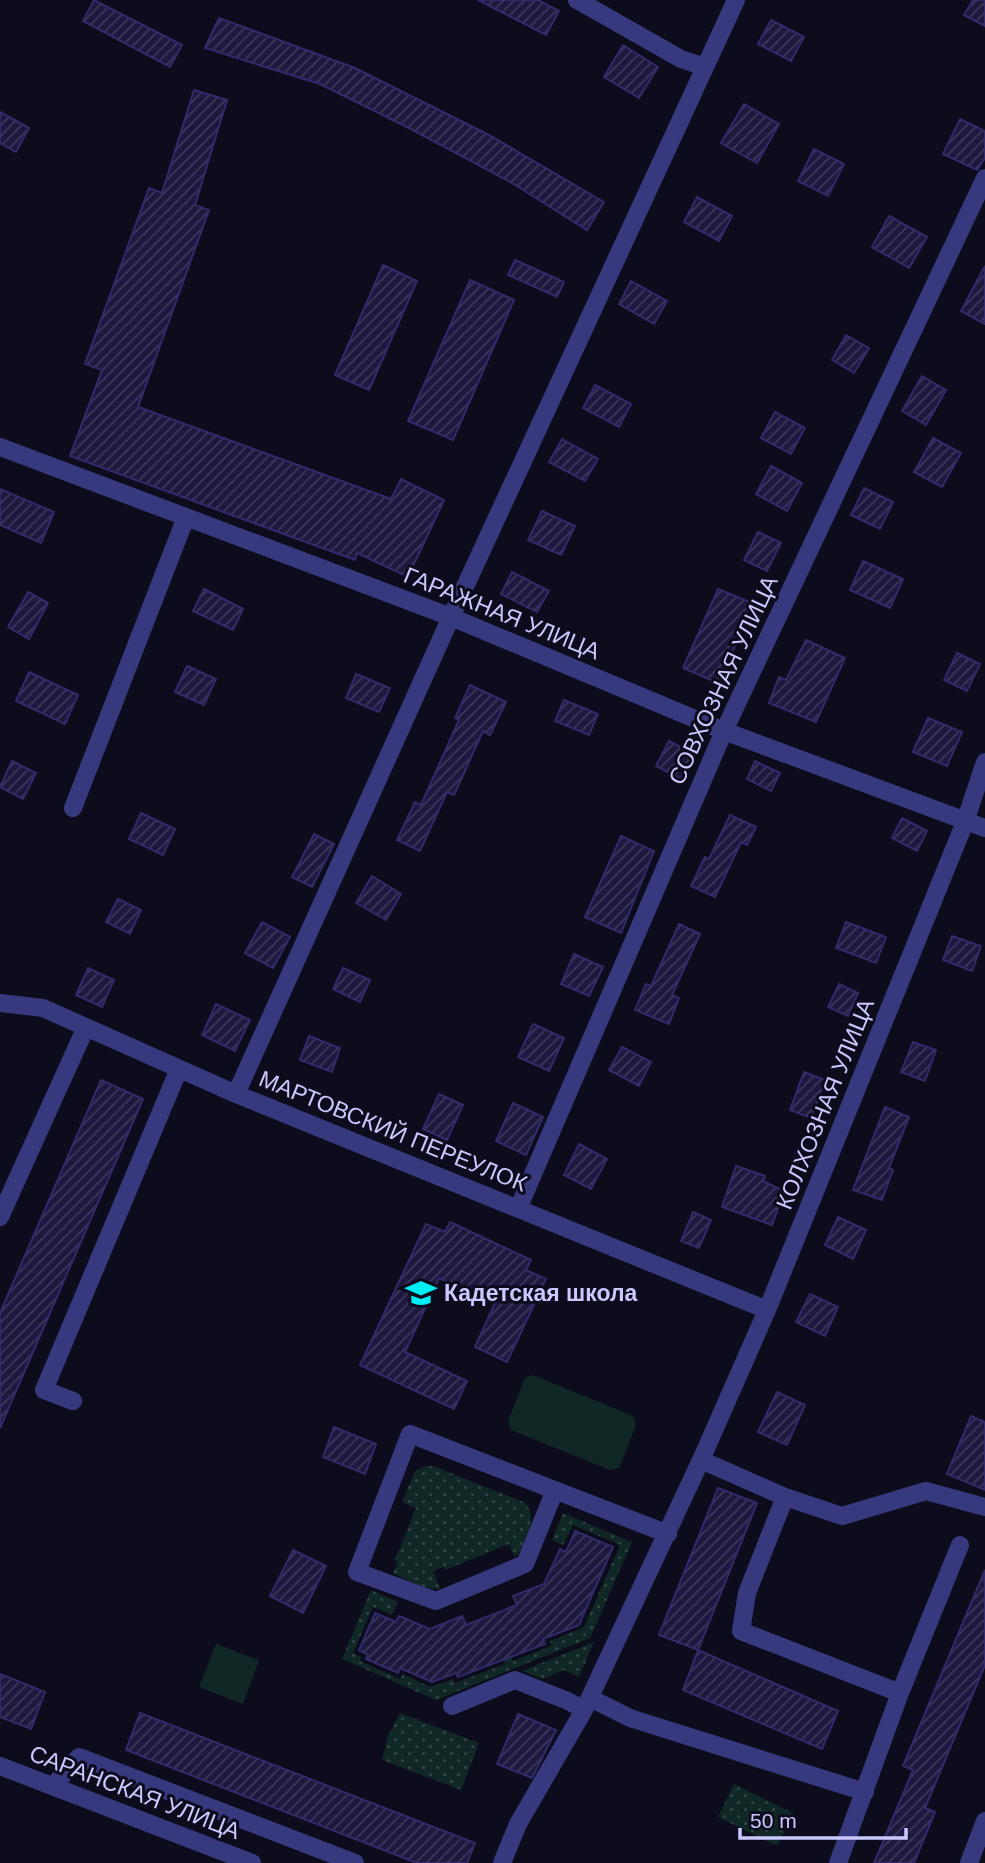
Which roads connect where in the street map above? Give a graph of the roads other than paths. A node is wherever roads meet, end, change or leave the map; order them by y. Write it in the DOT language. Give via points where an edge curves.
graph roads {
  1 [pos="577,0"];
  2 [pos="736,0"];
  3 [pos="705,66"];
  4 [pos="985,178"];
  5 [pos="0,447"];
  6 [pos="186,517"];
  7 [pos="451,617"];
  8 [pos="724,731"];
  9 [pos="985,762"];
  10 [pos="73,808"];
  11 [pos="965,822"];
  12 [pos="985,828"];
  13 [pos="0,1003"];
  14 [pos="86,1027"];
  15 [pos="179,1069"];
  16 [pos="236,1094"];
  17 [pos="517,1209"];
  18 [pos="0,1217"];
  19 [pos="767,1310"];
  20 [pos="74,1401"];
  21 [pos="701,1461"];
  22 [pos="555,1490"];
  23 [pos="785,1497"];
  24 [pos="985,1507"];
  25 [pos="668,1534"];
  26 [pos="960,1545"];
  27 [pos="900,1693"];
  28 [pos="587,1704"];
  29 [pos="452,1706"];
  30 [pos="0,1766"];
  31 [pos="52,1786"];
  32 [pos="865,1792"];
  33 [pos="985,1821"];
  34 [pos="213,1856"];
  35 [pos="252,1863"];
  36 [pos="355,1863"];
  37 [pos="502,1863"];
  38 [pos="838,1863"];
  39 [pos="969,1863"];
  1 -- 3 [label="street" via="681,60"];
  2 -- 3 [label="street"];
  3 -- 7 [label="street"];
  4 -- 8 [label="street, СОВХОЗНАЯ УЛИЦА"];
  5 -- 6 [label="street, ГАРАЖНАЯ УЛИЦА"];
  6 -- 7 [label="street, ГАРАЖНАЯ УЛИЦА"];
  6 -- 10 [label="street"];
  7 -- 8 [label="street, ГАРАЖНАЯ УЛИЦА"];
  7 -- 16 [label="street"];
  8 -- 11 [label="street, ГАРАЖНАЯ УЛИЦА"];
  8 -- 17 [label="street, СОВХОЗНАЯ УЛИЦА"];
  9 -- 11 [label="street, КОЛХОЗНАЯ УЛИЦА"];
  11 -- 12 [label="street, ГАРАЖНАЯ УЛИЦА"];
  11 -- 19 [label="street, КОЛХОЗНАЯ УЛИЦА"];
  13 -- 14 [label="street, МАРТОВСКИЙ ПЕРЕУЛОК" via="43,1008"];
  14 -- 15 [label="street, МАРТОВСКИЙ ПЕРЕУЛОК"];
  14 -- 18 [label="street"];
  15 -- 16 [label="street, МАРТОВСКИЙ ПЕРЕУЛОК"];
  15 -- 20 [label="street" via="44,1390"];
  16 -- 17 [label="street, МАРТОВСКИЙ ПЕРЕУЛОК"];
  17 -- 19 [label="street, МАРТОВСКИЙ ПЕРЕУЛОК"];
  19 -- 21 [label="street, КОЛХОЗНАЯ УЛИЦА"];
  21 -- 23 [label="street"];
  21 -- 25 [label="street, КОЛХОЗНАЯ УЛИЦА"];
  22 -- 22 [label="street" via="410,1434 357,1572 436,1601 525,1564"];
  22 -- 25 [label="street"];
  23 -- 24 [label="street" via="842,1516 926,1491"];
  23 -- 27 [label="street" via="747,1593 741,1631"];
  25 -- 28 [label="street, КОЛХОЗНАЯ УЛИЦА"];
  26 -- 27 [label="street"];
  27 -- 32 [label="street"];
  28 -- 29 [label="street" via="515,1680"];
  28 -- 32 [label="street"];
  28 -- 37 [label="street, КОЛХОЗНАЯ УЛИЦА"];
  30 -- 31 [label="street, САРАНСКАЯ УЛИЦА"];
  31 -- 34 [label="street, САРАНСКАЯ УЛИЦА"];
  31 -- 36 [label="street" via="79,1757"];
  32 -- 38 [label="street"];
  33 -- 39 [label="street"];
  34 -- 35 [label="street, САРАНСКАЯ УЛИЦА"];
}
